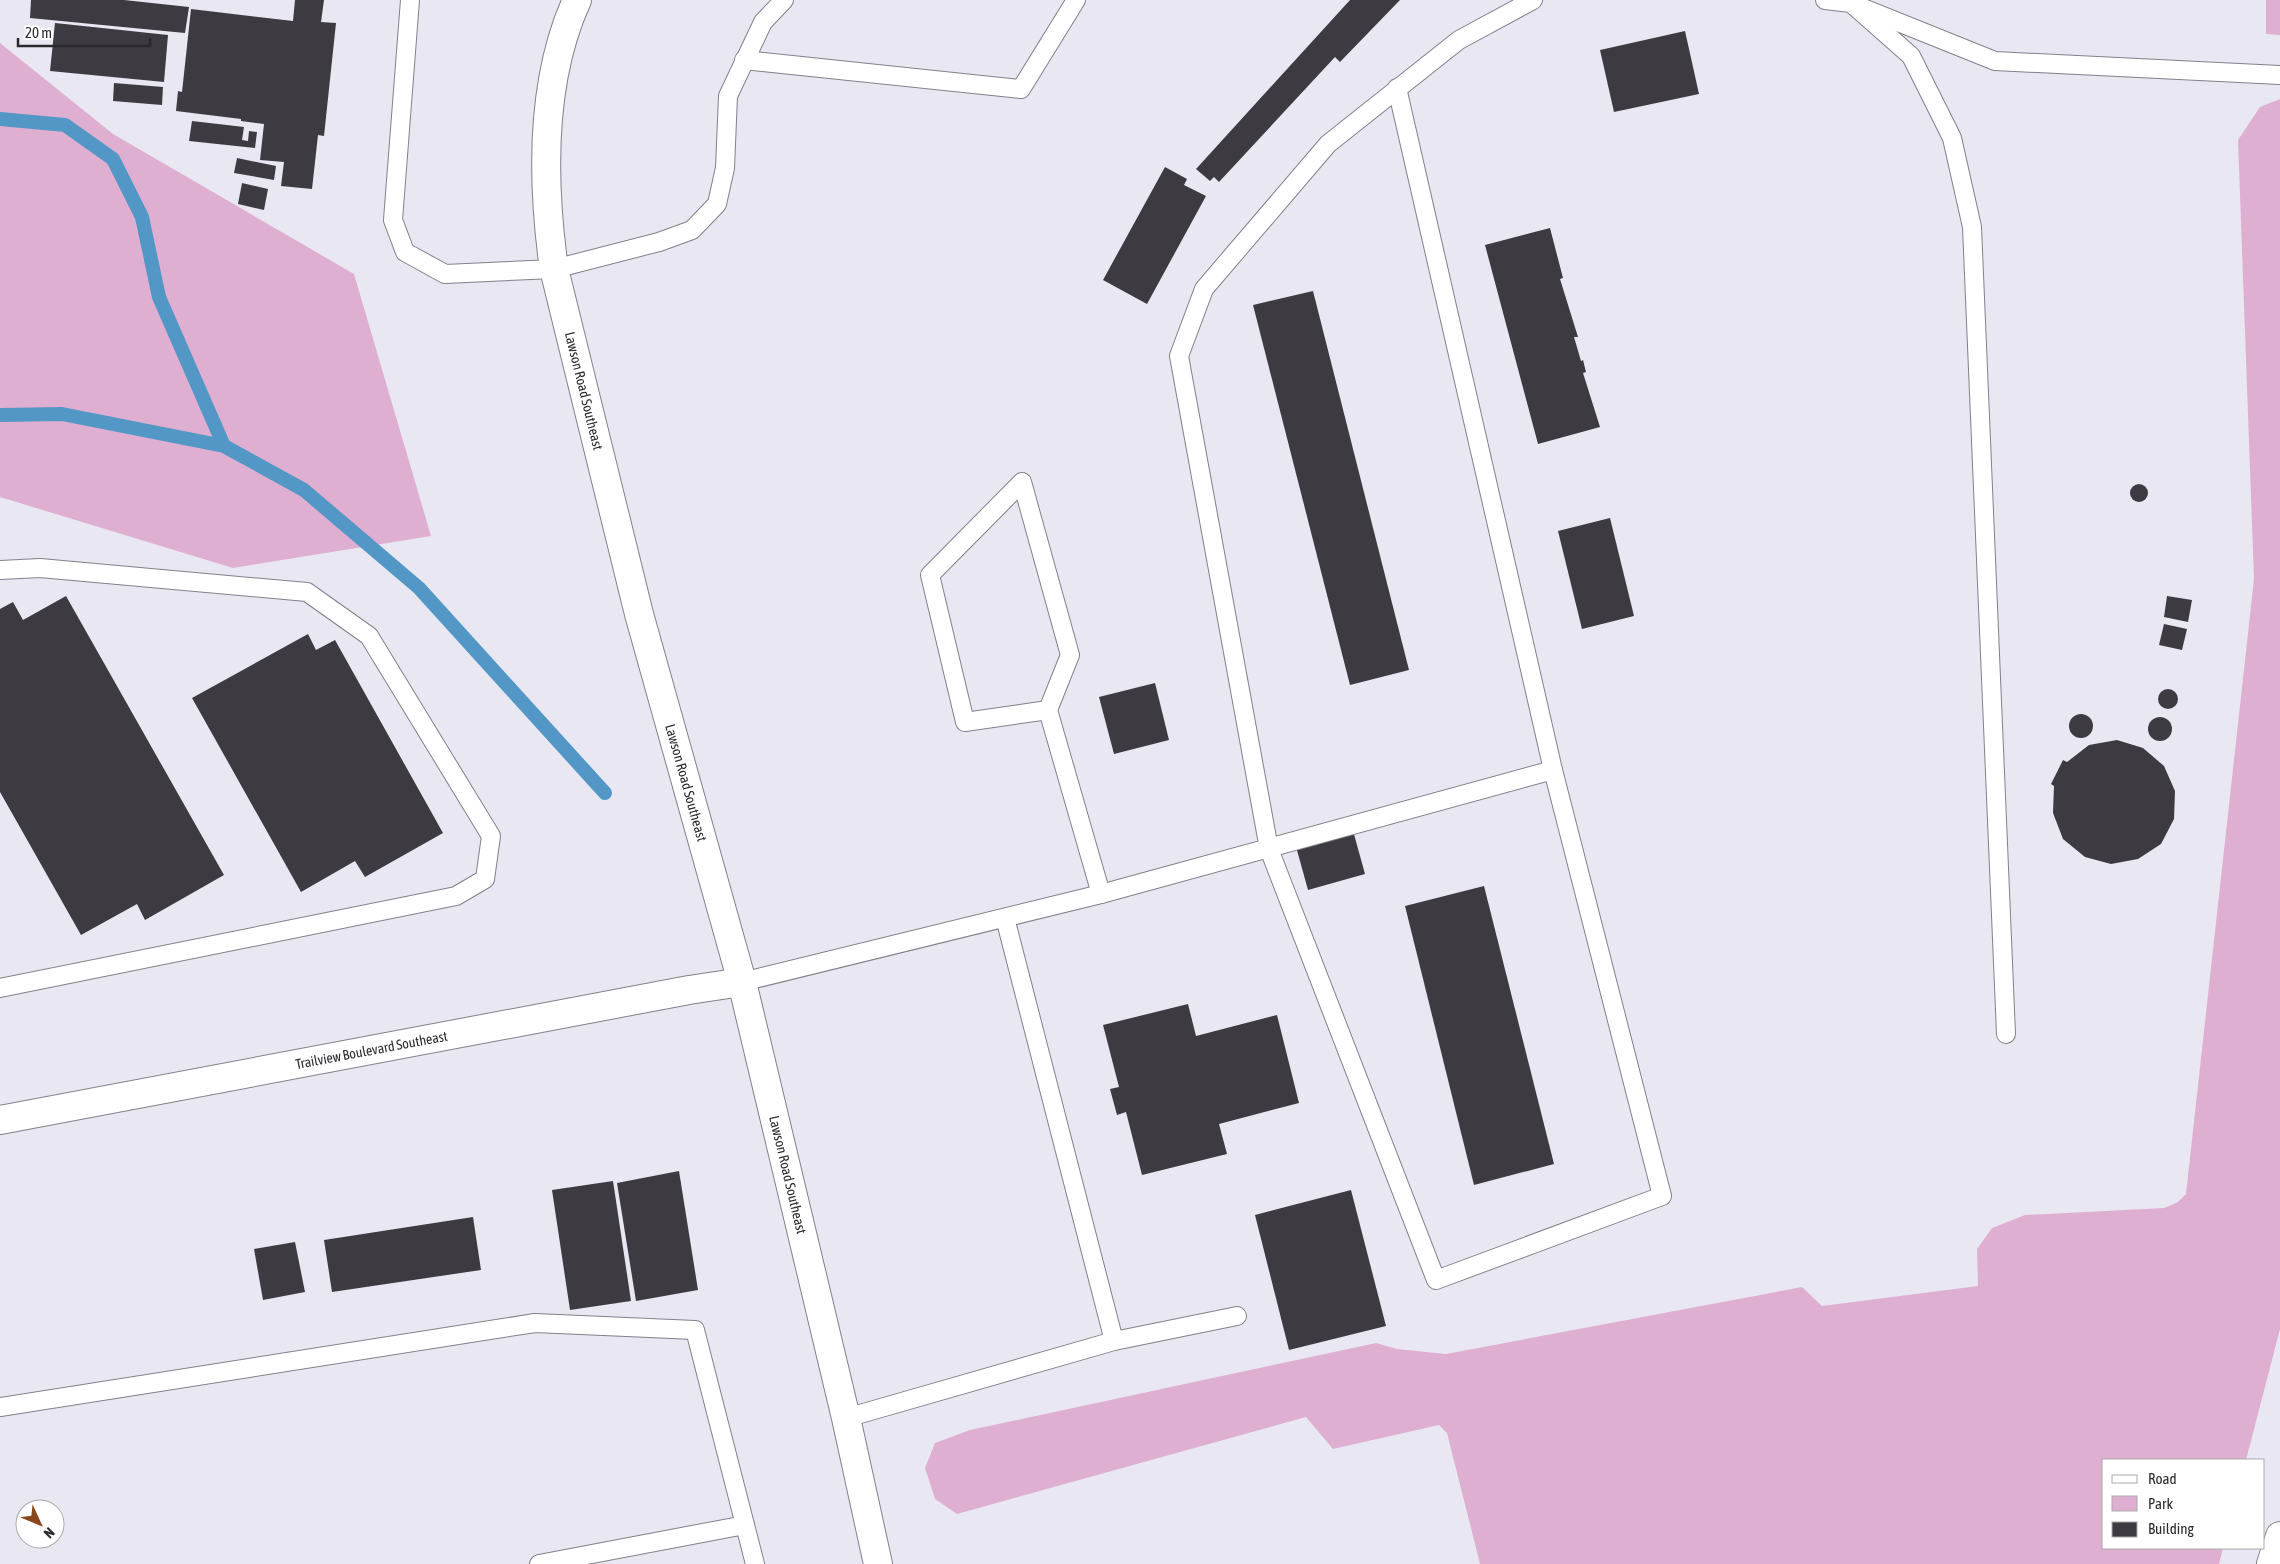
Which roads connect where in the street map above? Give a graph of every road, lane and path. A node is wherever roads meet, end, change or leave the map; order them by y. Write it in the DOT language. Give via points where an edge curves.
graph roads {
  1 [pos="410,0"];
  2 [pos="577,0"];
  3 [pos="784,0"];
  4 [pos="1076,0"];
  5 [pos="1533,0"];
  6 [pos="1825,0"];
  7 [pos="1851,3"];
  8 [pos="744,60"];
  9 [pos="2280,75"];
  10 [pos="1397,88"];
  11 [pos="554,270"];
  12 [pos="0,570"];
  13 [pos="1048,710"];
  14 [pos="1553,770"];
  15 [pos="1269,849"];
  16 [pos="1101,894"];
  17 [pos="1005,918"];
  18 [pos="742,982"];
  19 [pos="0,988"];
  20 [pos="2006,1034"];
  21 [pos="0,1120"];
  22 [pos="1237,1316"];
  23 [pos="1114,1341"];
  24 [pos="0,1407"];
  25 [pos="846,1418"];
  26 [pos="745,1525"];
  27 [pos="2280,1536"];
  28 [pos="539,1564"];
  29 [pos="755,1564"];
  30 [pos="878,1564"];
  31 [pos="2271,1564"];
  1 -- 11 [label="lane" via="392,220 405,252 445,274"];
  2 -- 11 [label="main road, Lawson Road Southeast" via="568,21 554,83 545,152 547,218"];
  3 -- 8 [label="lane" via="763,22"];
  4 -- 8 [label="lane" via="1021,89"];
  5 -- 10 [label="lane" via="1459,40"];
  6 -- 7 [label="lane"];
  7 -- 9 [label="lane" via="1996,61"];
  7 -- 20 [label="lane" via="1911,56 1952,138 1972,227"];
  8 -- 11 [label="lane" via="728,96 725,168 717,204 692,230"];
  10 -- 14 [label="lane"];
  10 -- 15 [label="lane" via="1328,144 1204,289 1179,356"];
  11 -- 18 [label="main road, Lawson Road Southeast" via="638,614"];
  12 -- 19 [label="lane" via="40,568 307,592 369,636 491,836 486,879 456,896"];
  13 -- 13 [label="lane" via="965,722 930,575 1022,482 1070,655"];
  13 -- 16 [label="lane"];
  14 -- 15 [label="lane"];
  14 -- 15 [label="lane" via="1662,1196 1436,1280"];
  15 -- 16 [label="lane"];
  16 -- 17 [label="lane"];
  17 -- 18 [label="lane"];
  17 -- 23 [label="lane"];
  18 -- 21 [label="main road, Trailview Boulevard Southeast"];
  18 -- 25 [label="main road, Lawson Road Southeast"];
  22 -- 23 [label="lane"];
  23 -- 25 [label="lane"];
  24 -- 26 [label="lane" via="535,1323 695,1330"];
  25 -- 30 [label="main road, Lawson Road Southeast"];
  26 -- 28 [label="lane"];
  26 -- 29 [label="lane"];
  27 -- 31 [label="main road"];
}
